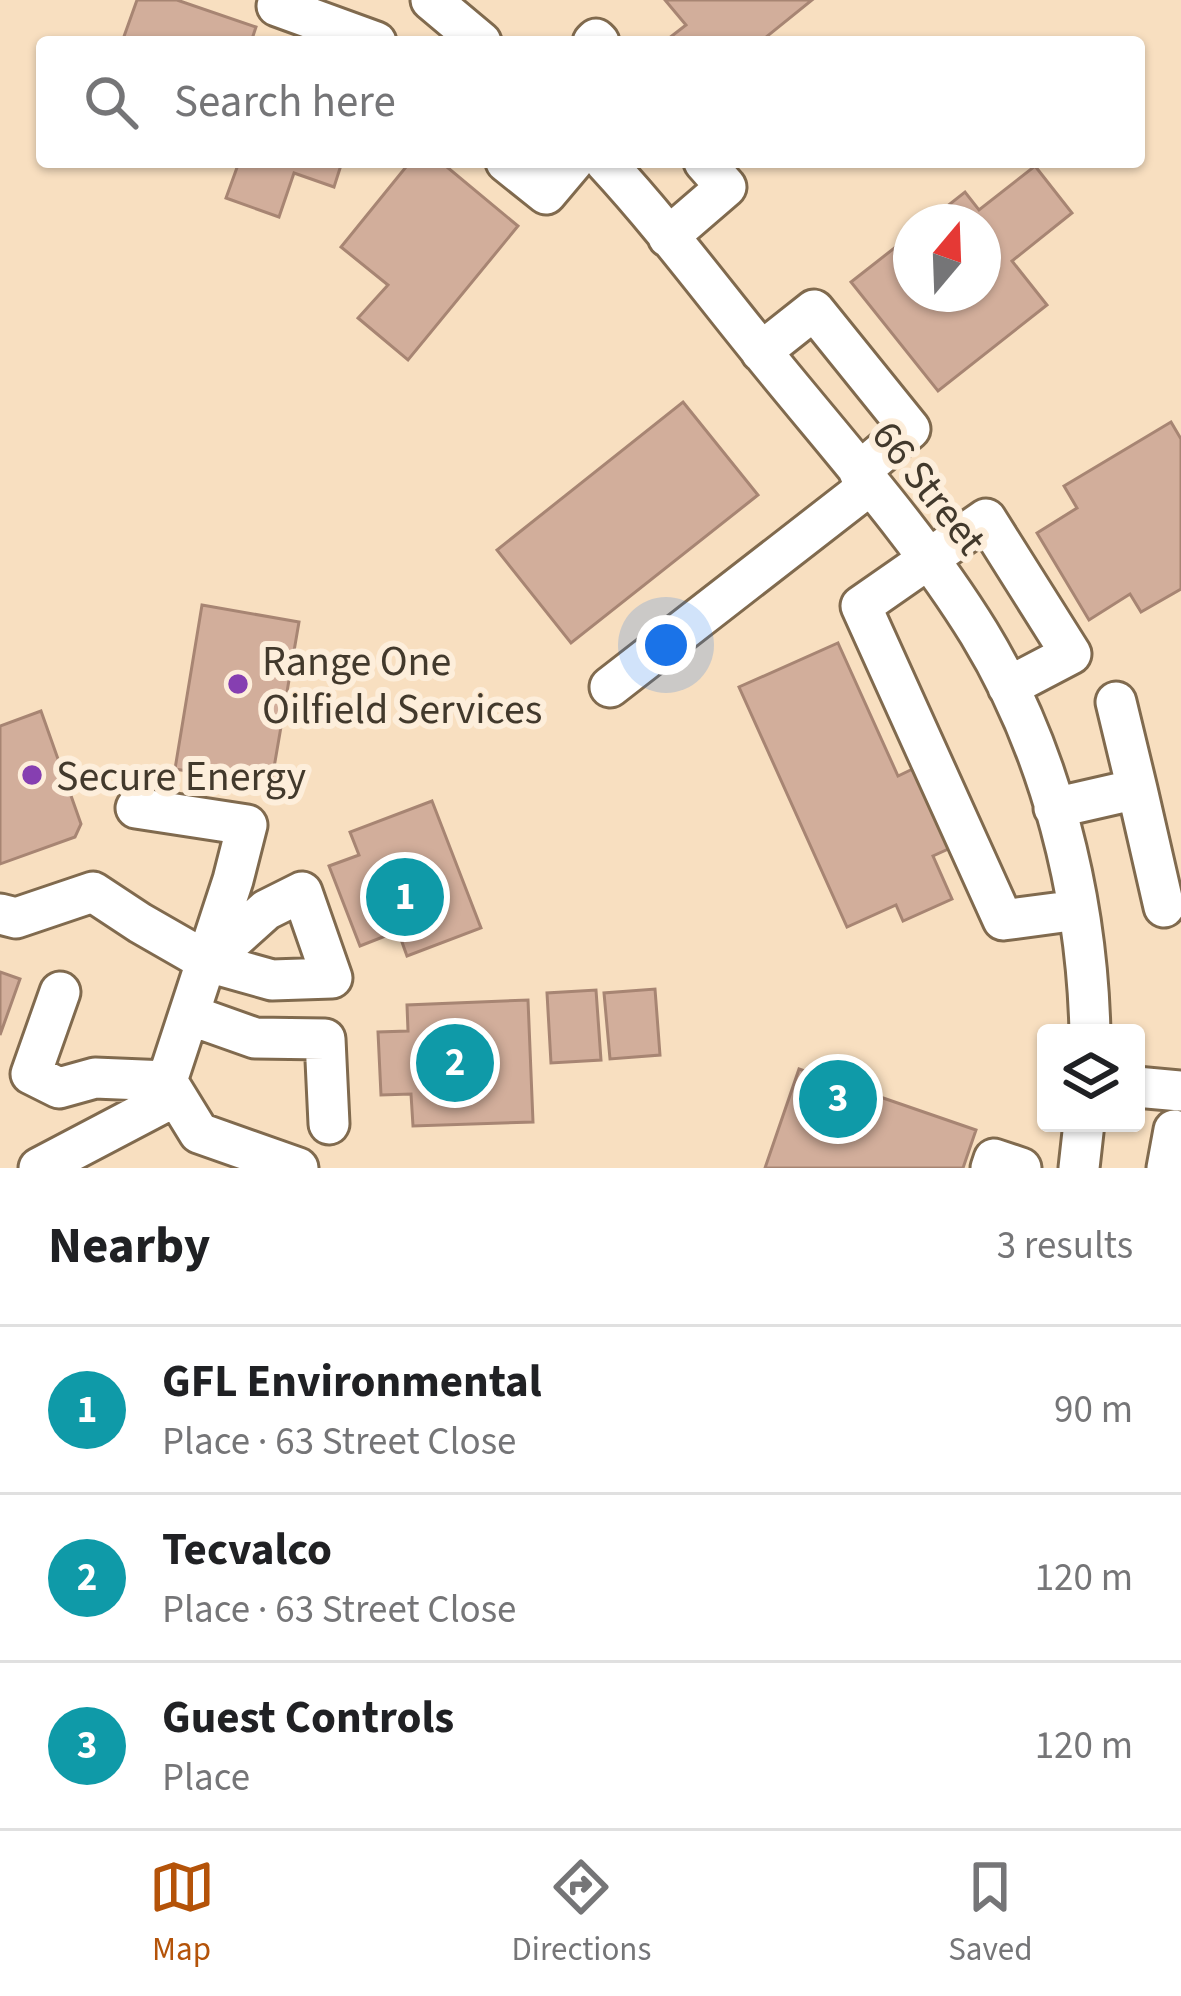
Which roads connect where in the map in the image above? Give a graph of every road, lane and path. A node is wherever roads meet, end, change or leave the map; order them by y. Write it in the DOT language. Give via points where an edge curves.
graph roads {
  1 [pos="272,2"];
  2 [pos="435,19"];
  3 [pos="360,36"];
  4 [pos="469,36"];
  5 [pos="513,168"];
  6 [pos="568,168"];
  7 [pos="610,168"];
  8 [pos="726,170"];
  9 [pos="668,237"];
  10 [pos="761,352"];
  11 [pos="864,478"];
  12 [pos="928,561"];
  13 [pos="610,687"];
  14 [pos="1007,687"];
  15 [pos="1116,702"];
  16 [pos="1138,789"];
  17 [pos="136,808"];
  18 [pos="1054,808"];
  19 [pos="1164,907"];
  20 [pos="0,914"];
  21 [pos="1079,917"];
  22 [pos="208,962"];
  23 [pos="60,992"];
  24 [pos="190,1015"];
  25 [pos="1090,1024"];
  26 [pos="172,1089"];
  27 [pos="1145,1089"];
  28 [pos="1181,1091"];
  29 [pos="329,1124"];
  30 [pos="1083,1132"];
  31 [pos="199,1152"];
  32 [pos="290,1167"];
  33 [pos="39,1168"];
  34 [pos="991,1168"];
  35 [pos="1021,1168"];
  36 [pos="1079,1168"];
  1 -- 3 [label="street"];
  2 -- 4 [label="street"];
  5 -- 6 [label="street" via="545,194"];
  7 -- 9 [label="street, 66 Street"];
  8 -- 9 [label="street"];
  9 -- 10 [label="street, 66 Street"];
  10 -- 11 [label="street, 66 Street"];
  10 -- 11 [label="street" via="814,310 828,327 910,429"];
  11 -- 12 [label="street, 66 Street"];
  11 -- 13 [label="street"];
  12 -- 14 [label="street, 66 Street"];
  12 -- 14 [label="street" via="986,519 1071,655"];
  12 -- 21 [label="street" via="861,606 1003,920"];
  14 -- 18 [label="street, 66 Street"];
  15 -- 16 [label="street"];
  16 -- 18 [label="street"];
  16 -- 19 [label="street"];
  17 -- 22 [label="street" via="247,825"];
  18 -- 21 [label="street, 66 Street"];
  20 -- 22 [label="street" via="16,918 93,892"];
  21 -- 25 [label="street, 66 Street"];
  22 -- 24 [label="street"];
  23 -- 26 [label="street" via="31,1074 59,1088 95,1078"];
  24 -- 26 [label="street"];
  24 -- 29 [label="street" via="255,1038 325,1039"];
  26 -- 31 [label="street" via="199,1133"];
  26 -- 33 [label="street"];
  27 -- 28 [label="street"];
  30 -- 36 [label="street"];
  31 -- 32 [label="street"];
  34 -- 35 [label="street" via="994,1159"];
}
